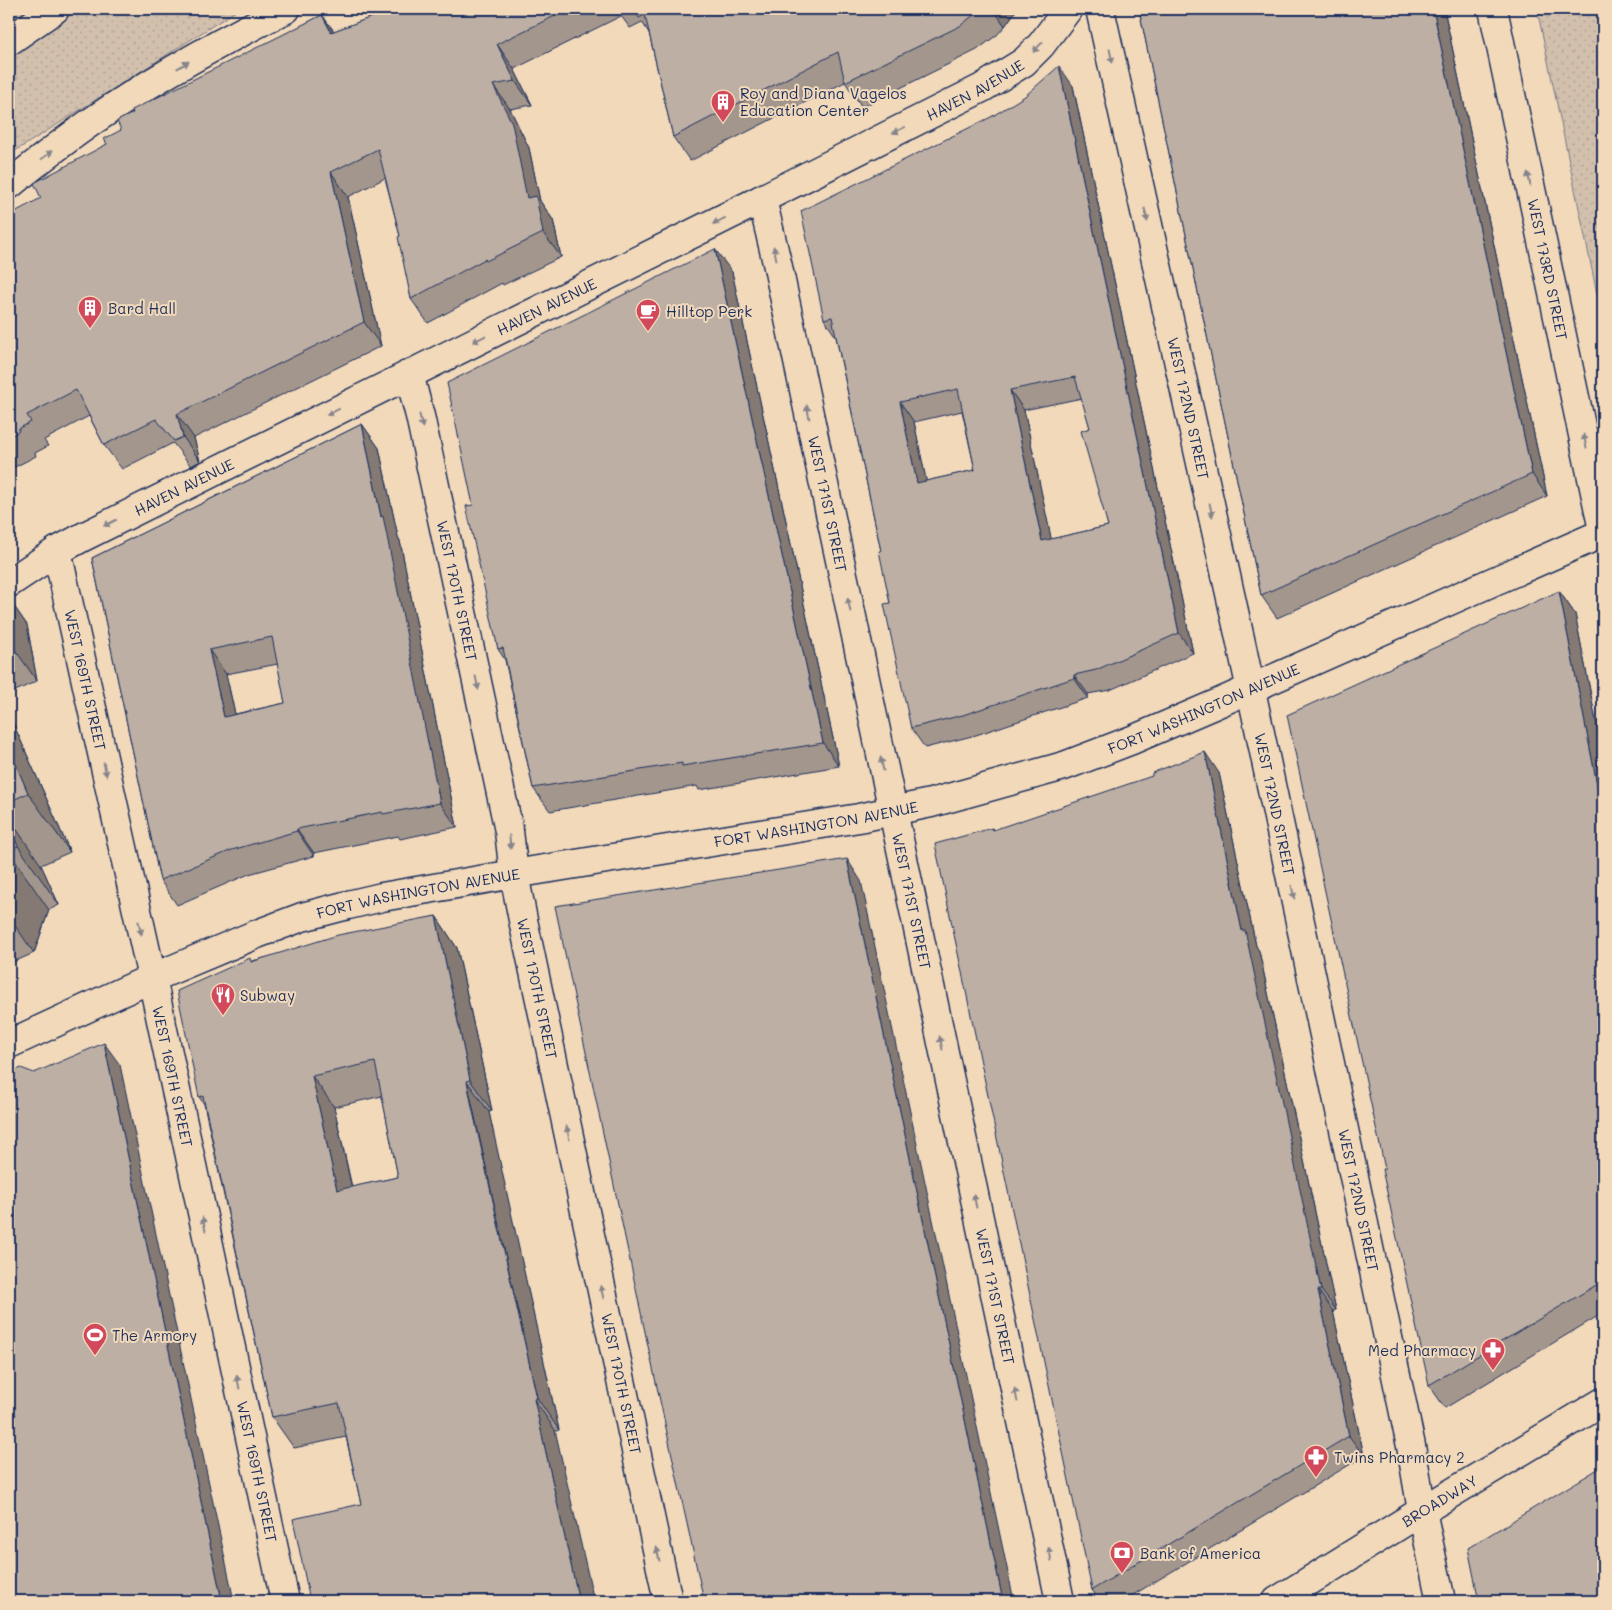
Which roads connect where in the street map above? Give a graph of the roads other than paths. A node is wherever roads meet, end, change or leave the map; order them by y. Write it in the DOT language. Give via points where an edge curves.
graph roads {
  1 [pos="55,9"];
  2 [pos="286,9"];
  3 [pos="1068,9"];
  4 [pos="1100,9"];
  5 [pos="1493,9"];
  6 [pos="9,41"];
  7 [pos="9,185"];
  8 [pos="762,199"];
  9 [pos="409,374"];
  10 [pos="1603,532"];
  11 [pos="57,551"];
  12 [pos="9,583"];
  13 [pos="1249,689"];
  14 [pos="892,812"];
  15 [pos="514,874"];
  16 [pos="152,978"];
  17 [pos="9,1044"];
  18 [pos="1603,1402"];
  19 [pos="1422,1511"];
  20 [pos="285,1601"];
  21 [pos="668,1601"];
  22 [pos="1060,1601"];
  23 [pos="1277,1601"];
  24 [pos="1441,1601"];
  1 -- 6 [label="main road"];
  7 -- 2 [label="main road, one-way" via="95,119 206,51"];
  3 -- 8 [label="main road, HAVEN AVENUE, one-way" via="1041,45 1004,76"];
  4 -- 13 [label="main road, WEST 172ND STREET, one-way"];
  10 -- 5 [label="main road, WEST 173RD STREET, one-way"];
  8 -- 9 [label="main road, HAVEN AVENUE, one-way"];
  14 -- 8 [label="main road, WEST 171ST STREET, one-way"];
  9 -- 11 [label="main road, HAVEN AVENUE, one-way"];
  9 -- 15 [label="main road, WEST 170TH STREET, one-way" via="509,831"];
  10 -- 13 [label="main road, FORT WASHINGTON AVENUE"];
  11 -- 12 [label="main road, HAVEN AVENUE"];
  11 -- 16 [label="main road, WEST 169TH STREET, one-way"];
  13 -- 14 [label="main road, FORT WASHINGTON AVENUE" via="1064,766"];
  13 -- 19 [label="main road, WEST 172ND STREET, one-way" via="1411,1446"];
  14 -- 15 [label="main road, FORT WASHINGTON AVENUE"];
  22 -- 14 [label="main road, WEST 171ST STREET, one-way"];
  15 -- 16 [label="main road, FORT WASHINGTON AVENUE" via="382,897 302,917"];
  21 -- 15 [label="main road, WEST 170TH STREET, one-way"];
  16 -- 17 [label="main road, FORT WASHINGTON AVENUE"];
  20 -- 16 [label="main road, WEST 169TH STREET, one-way"];
  18 -- 19 [label="main road, BROADWAY"];
  19 -- 23 [label="main road, BROADWAY"];
  19 -- 24 [label="main road, WEST 172ND STREET"];
}
